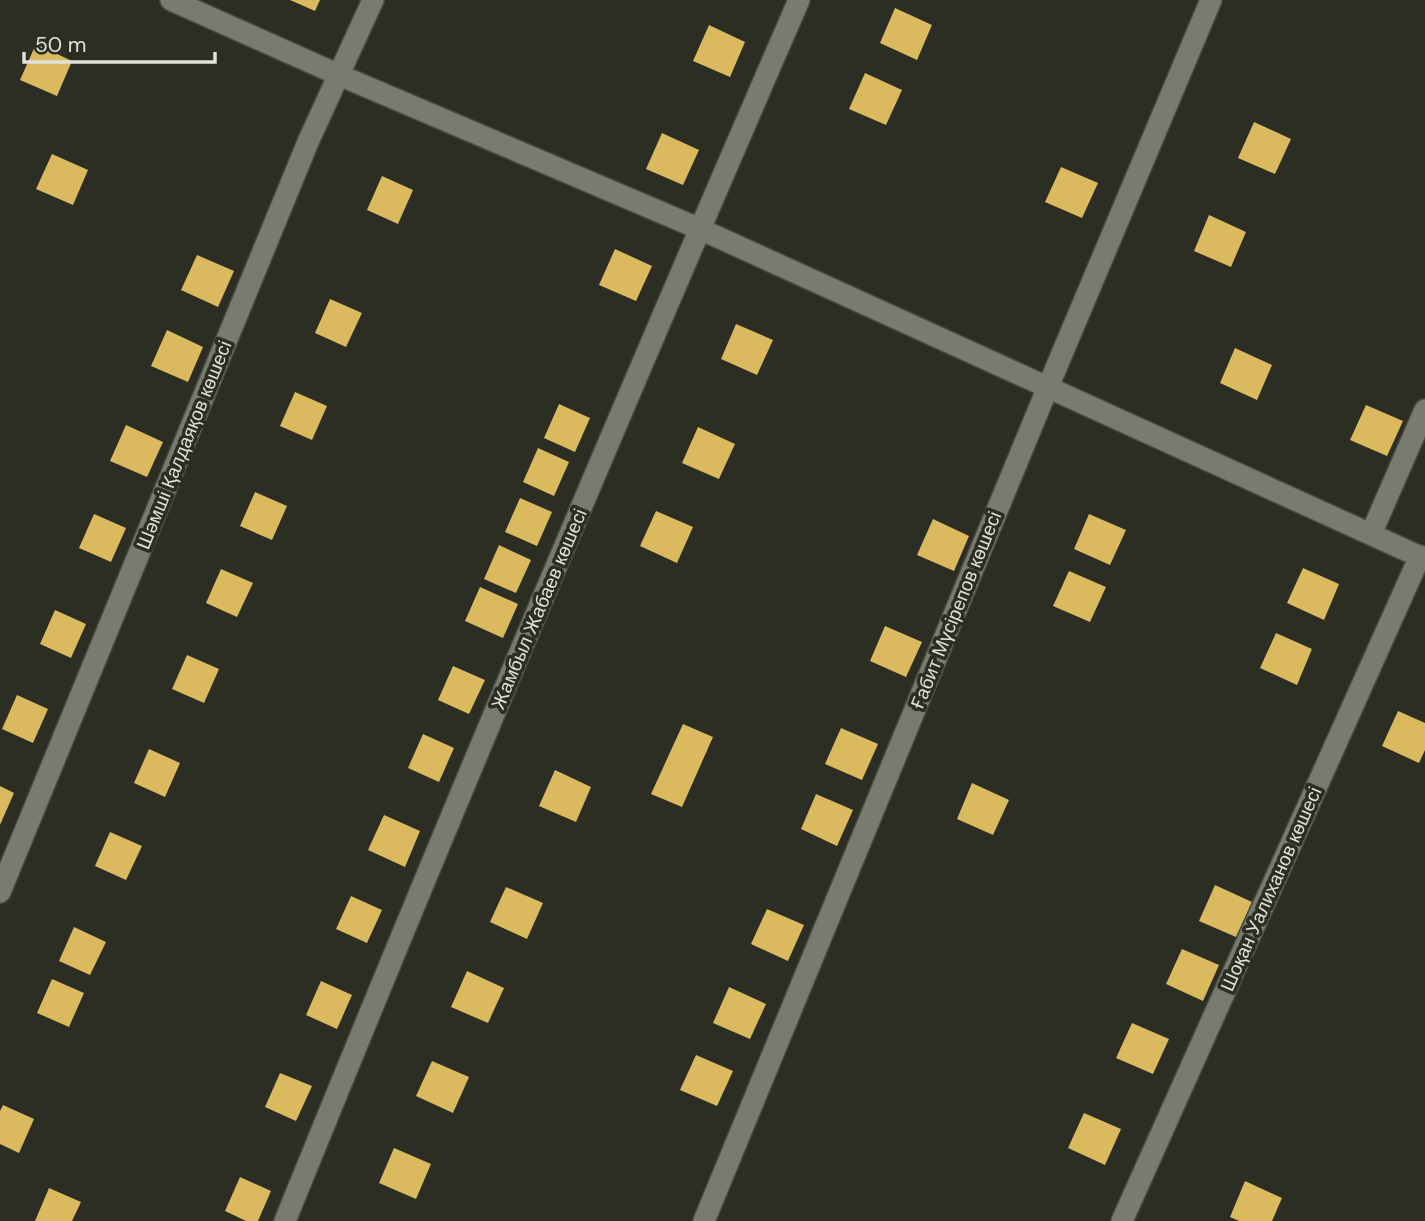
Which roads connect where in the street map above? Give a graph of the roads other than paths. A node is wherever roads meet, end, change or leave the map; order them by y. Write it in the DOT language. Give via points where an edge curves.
graph roads {
  1 [pos="171,0"];
  2 [pos="373,0"];
  3 [pos="799,0"];
  4 [pos="1211,0"];
  5 [pos="339,75"];
  6 [pos="699,229"];
  7 [pos="1048,387"];
  8 [pos="1425,410"];
  9 [pos="1371,534"];
  10 [pos="1422,557"];
  11 [pos="0,892"];
  12 [pos="285,1221"];
  13 [pos="704,1221"];
  14 [pos="1122,1221"];
  1 -- 5 [label="street"];
  2 -- 5 [label="street, Шәмші Қалдаяқов көшесі"];
  3 -- 6 [label="street, Жамбыл Жабаев көшесі"];
  4 -- 7 [label="street, Ғабит Мүсірепов көшесі"];
  5 -- 6 [label="street"];
  5 -- 11 [label="street, Шәмші Қалдаяқов көшесі"];
  6 -- 7 [label="street"];
  6 -- 12 [label="street, Жамбыл Жабаев көшесі"];
  7 -- 9 [label="street"];
  7 -- 13 [label="street, Ғабит Мүсірепов көшесі"];
  8 -- 9 [label="street"];
  9 -- 10 [label="street"];
  10 -- 14 [label="street, Шоқан Уалиханов көшесі"];
}
